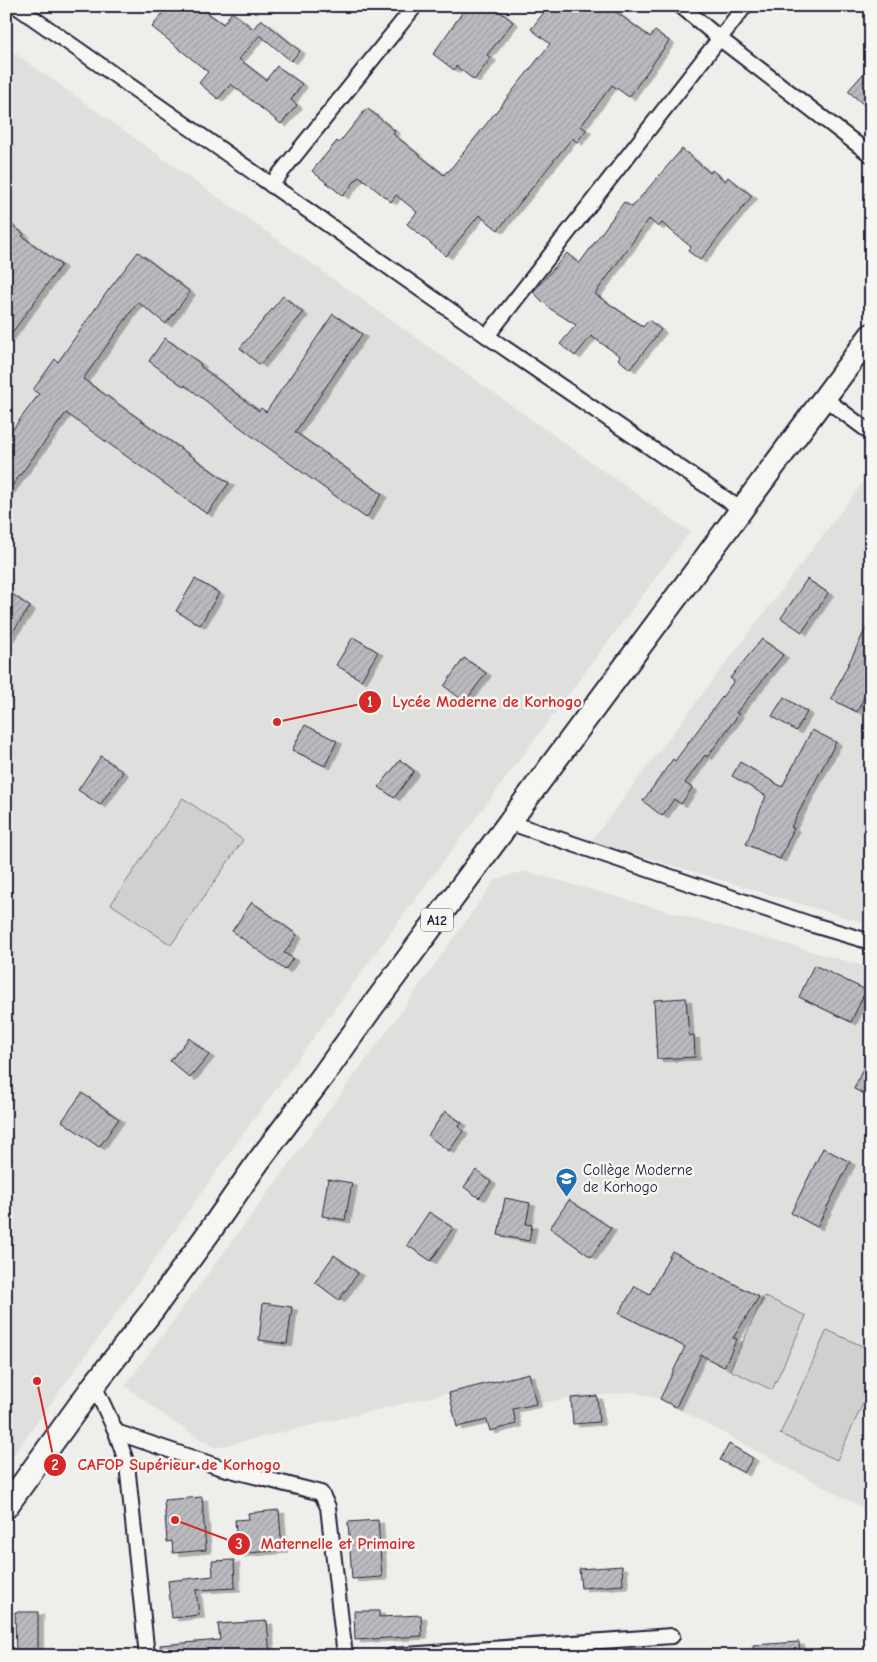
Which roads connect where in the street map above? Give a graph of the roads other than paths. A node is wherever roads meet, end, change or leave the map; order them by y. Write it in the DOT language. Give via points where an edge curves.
graph roads {
  1 [pos="16,6"];
  2 [pos="415,6"];
  3 [pos="681,6"];
  4 [pos="745,6"];
  5 [pos="719,38"];
  6 [pos="871,155"];
  7 [pos="272,185"];
  8 [pos="487,336"];
  9 [pos="871,336"];
  10 [pos="824,398"];
  11 [pos="871,433"];
  12 [pos="742,510"];
  13 [pos="508,822"];
  14 [pos="871,942"];
  15 [pos="94,1385"];
  16 [pos="116,1432"];
  17 [pos="6,1507"];
  18 [pos="672,1636"];
  19 [pos="144,1654"];
  20 [pos="345,1656"];
  21 [pos="392,1656"];
  1 -- 7 [label="street"];
  2 -- 7 [label="street"];
  3 -- 5 [label="street"];
  4 -- 5 [label="street"];
  5 -- 6 [label="street"];
  5 -- 8 [label="street"];
  7 -- 8 [label="street"];
  8 -- 12 [label="street"];
  9 -- 10 [label="main road, A12"];
  10 -- 11 [label="street"];
  10 -- 12 [label="main road, A12"];
  12 -- 13 [label="main road, A12"];
  13 -- 14 [label="street"];
  13 -- 15 [label="main road, A12" via="152,1311"];
  15 -- 16 [label="street"];
  15 -- 17 [label="main road, A12"];
  16 -- 19 [label="street" via="126,1464"];
  16 -- 20 [label="street" via="219,1467 321,1493 328,1507"];
  18 -- 21 [label="street"];
}
